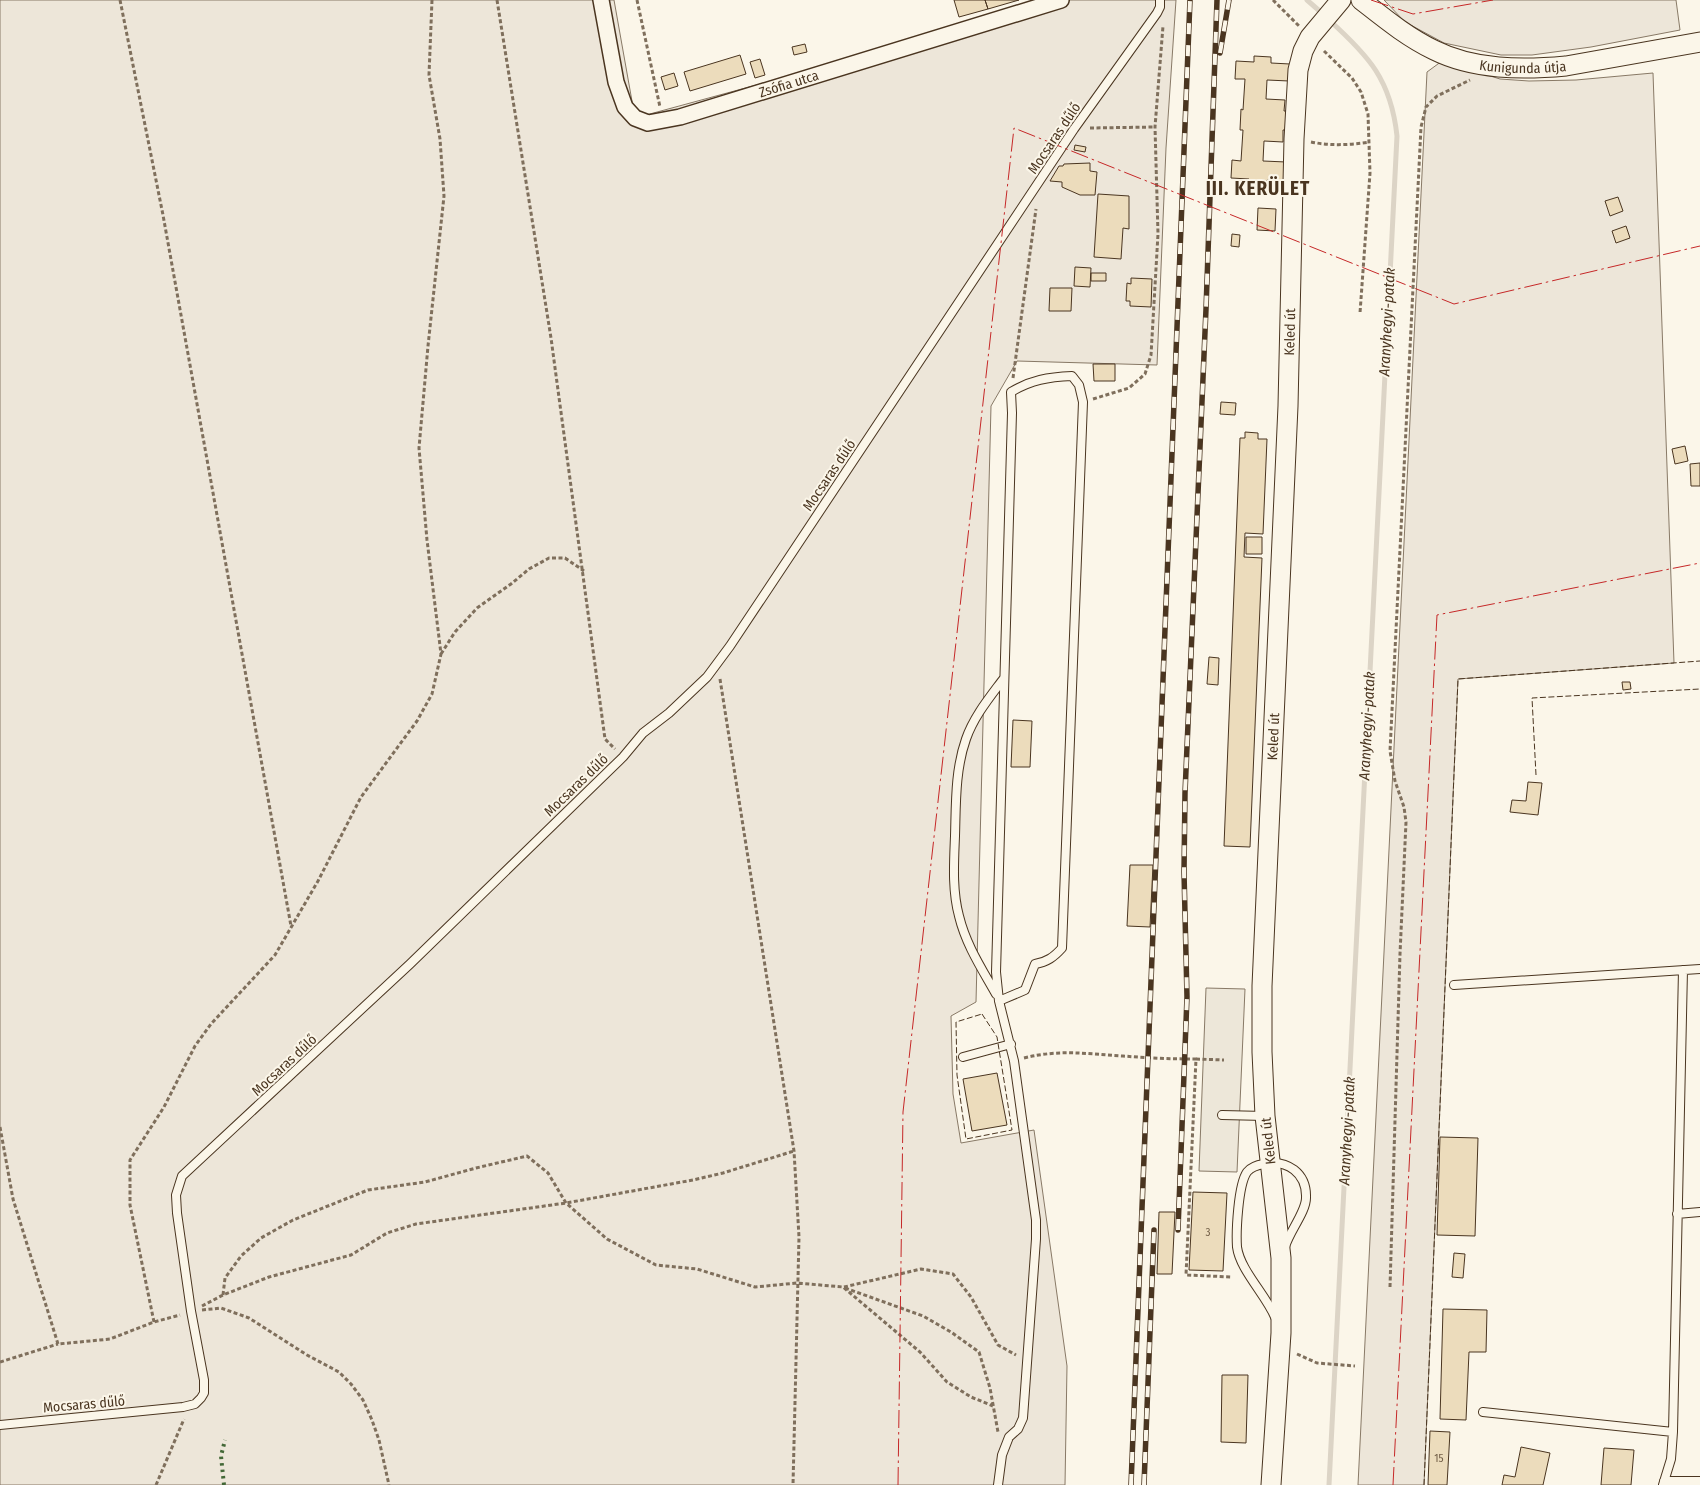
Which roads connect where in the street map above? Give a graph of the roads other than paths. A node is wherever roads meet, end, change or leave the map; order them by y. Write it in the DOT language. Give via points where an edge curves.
graph roads {
  1 [pos="601,0"];
  2 [pos="1061,0"];
  3 [pos="1161,0"];
  4 [pos="1361,0"];
  5 [pos="1339,3"];
  6 [pos="1700,42"];
  7 [pos="1004,678"];
  8 [pos="1700,969"];
  9 [pos="1683,970"];
  10 [pos="1454,985"];
  11 [pos="999,1001"];
  12 [pos="1011,1044"];
  13 [pos="963,1057"];
  14 [pos="1222,1115"];
  15 [pos="1265,1116"];
  16 [pos="1270,1162"];
  17 [pos="1700,1212"];
  18 [pos="1677,1214"];
  19 [pos="1281,1258"];
  20 [pos="1281,1333"];
  21 [pos="1483,1412"];
  22 [pos="0,1425"];
  23 [pos="1673,1432"];
  24 [pos="1700,1481"];
  25 [pos="1663,1483"];
  26 [pos="998,1485"];
  27 [pos="1271,1485"];
  1 -- 2 [label="street, Zsófia utca" via="616,82 625,107 635,118 648,124"];
  3 -- 22 [label="lane, Mocsaras dűlő" via="1157,13 1074,129 707,677 644,733 410,964 182,1176 176,1196 204,1380 201,1398 195,1404 183,1407"];
  4 -- 6 [label="street, Kunigunda útja" via="1433,50 1467,62 1492,66 1566,66"];
  5 -- 15 [label="street, Keled út" via="1311,36 1298,70 1288,416 1262,986"];
  7 -- 11 [label="lane" via="996,960"];
  7 -- 11 [label="lane" via="975,720 960,759 954,866 955,893 964,930"];
  7 -- 11 [label="lane" via="1011,392 1037,380 1072,376 1079,385 1083,402 1062,948 1044,963 1035,964 1025,990"];
  8 -- 9 [label="lane"];
  9 -- 10 [label="lane"];
  9 -- 18 [label="lane"];
  11 -- 12 [label="lane"];
  12 -- 13 [label="lane"];
  12 -- 26 [label="lane" via="1036,1239 1023,1418 1009,1437 1002,1454"];
  14 -- 15 [label="lane"];
  15 -- 16 [label="street, Keled út"];
  16 -- 19 [label="street, Keled út"];
  16 -- 19 [label="lane" via="1289,1166 1302,1179 1306,1189 1304,1209 1287,1239"];
  16 -- 20 [label="lane" via="1252,1168 1242,1183 1237,1248 1243,1264 1270,1306"];
  17 -- 18 [label="lane"];
  18 -- 23 [label="lane"];
  19 -- 20 [label="street, Keled út"];
  20 -- 27 [label="street, Keled út"];
  21 -- 23 [label="lane"];
  23 -- 25 [label="lane" via="1671,1459"];
  24 -- 25 [label="lane"];
}
